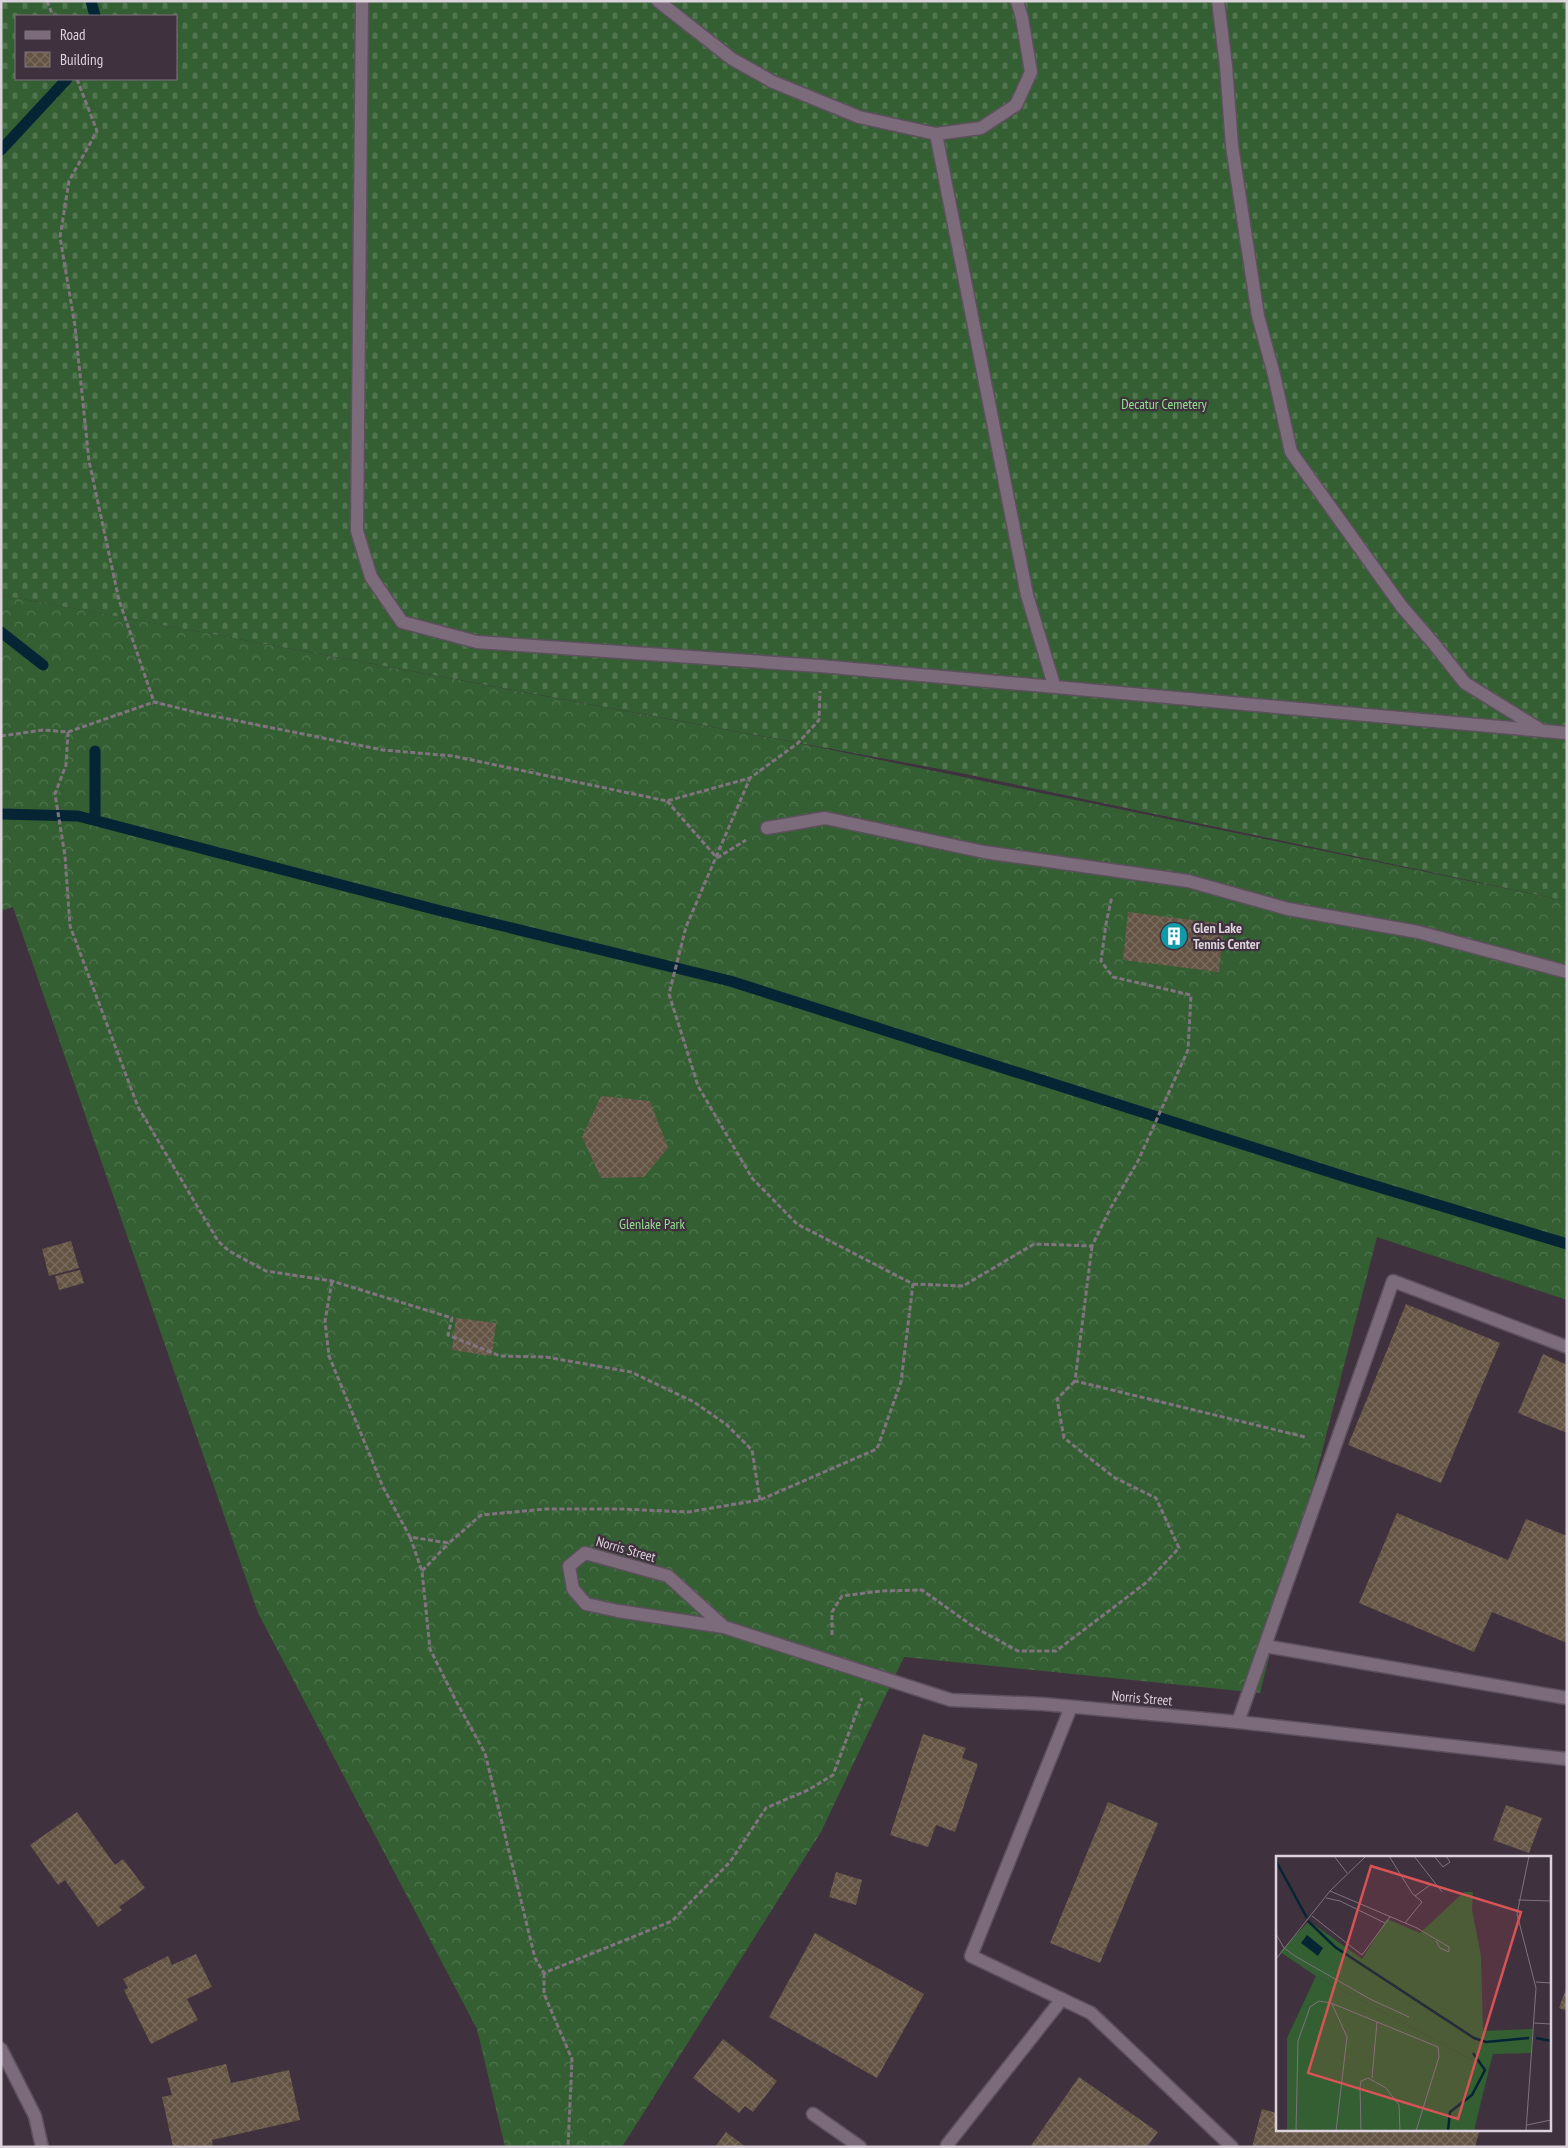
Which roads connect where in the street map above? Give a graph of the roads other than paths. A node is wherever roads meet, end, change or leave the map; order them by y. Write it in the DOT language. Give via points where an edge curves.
graph roads {
  1 [pos="362,1"];
  2 [pos="658,1"];
  3 [pos="1017,1"];
  4 [pos="1218,1"];
  5 [pos="936,134"];
  6 [pos="1054,685"];
  7 [pos="1543,731"];
  8 [pos="1567,732"];
  9 [pos="767,828"];
  10 [pos="1567,972"];
  11 [pos="1567,1347"];
  12 [pos="724,1627"];
  13 [pos="1265,1646"];
  14 [pos="1567,1698"];
  15 [pos="1071,1707"];
  16 [pos="1238,1722"];
  17 [pos="1567,1759"];
  18 [pos="1062,1999"];
  19 [pos="1,2049"];
  20 [pos="813,2114"];
  21 [pos="947,2145"];
  22 [pos="42,2147"];
  23 [pos="860,2147"];
  24 [pos="1232,2147"];
  1 -- 6 [label="street" via="357,531 371,577 402,622 477,642"];
  2 -- 5 [label="street" via="732,59 773,82 859,117"];
  3 -- 5 [label="street" via="1031,72 1016,105 981,128"];
  4 -- 7 [label="street" via="1232,146 1258,316 1291,452 1402,607 1465,683"];
  5 -- 6 [label="street" via="1027,596"];
  6 -- 7 [label="street"];
  7 -- 8 [label="street"];
  9 -- 10 [label="street" via="824,818 984,852 1188,880 1288,909 1418,932"];
  11 -- 13 [label="street" via="1393,1281"];
  12 -- 12 [label="street, Norris Street" via="668,1576 585,1552 569,1566 574,1589 586,1604"];
  12 -- 15 [label="street, Norris Street" via="951,1700"];
  13 -- 14 [label="street"];
  13 -- 16 [label="street"];
  15 -- 16 [label="street, Norris Street"];
  15 -- 18 [label="street" via="971,1956"];
  16 -- 17 [label="street, Norris Street"];
  18 -- 21 [label="street"];
  18 -- 24 [label="street" via="1091,2013"];
  19 -- 22 [label="street" via="35,2116"];
  20 -- 23 [label="street"];
}
